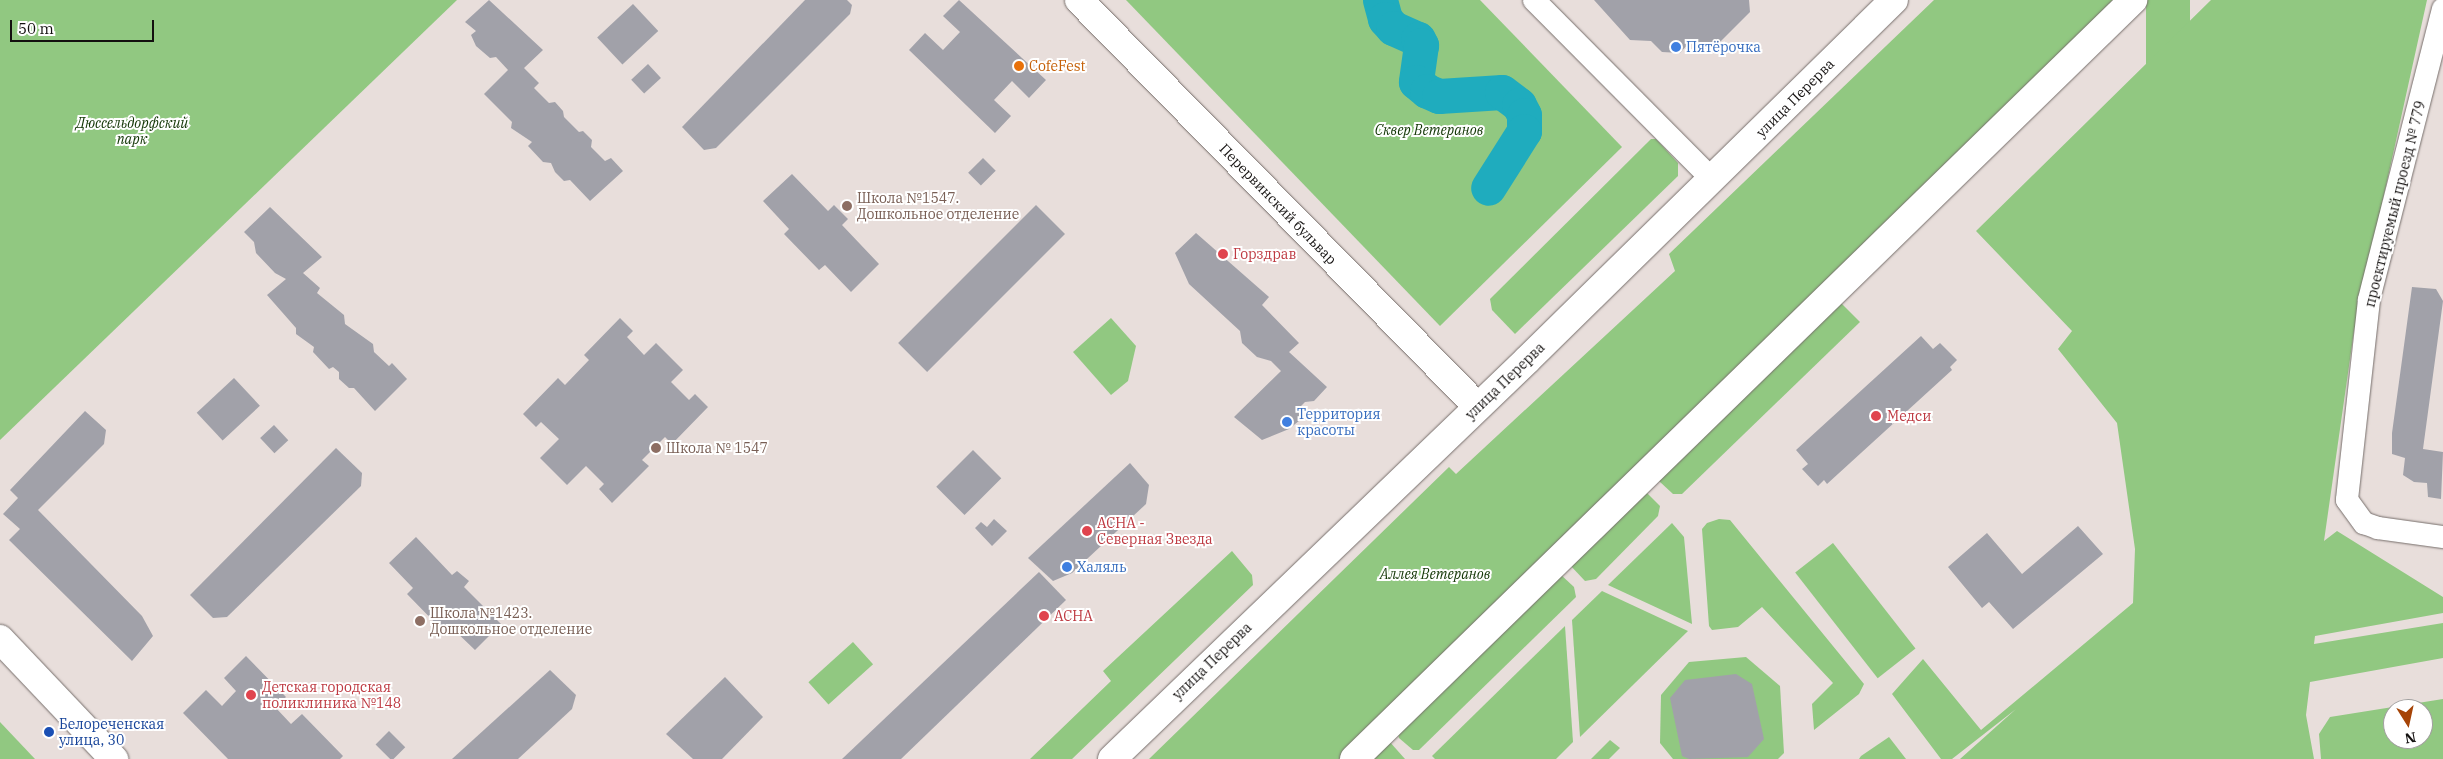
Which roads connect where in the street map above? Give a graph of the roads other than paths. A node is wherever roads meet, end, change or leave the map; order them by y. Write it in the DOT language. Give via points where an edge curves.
graph roads {
  1 [pos="1079,0"];
  2 [pos="1534,0"];
  3 [pos="1894,0"];
  4 [pos="2134,0"];
  5 [pos="2443,9"];
  6 [pos="1712,180"];
  7 [pos="1478,407"];
  8 [pos="2443,537"];
  9 [pos="0,639"];
  10 [pos="114,759"];
  11 [pos="1112,759"];
  12 [pos="1354,759"];
  1 -- 7 [label="street, Перервинский бульвар"];
  2 -- 6 [label="street"];
  3 -- 6 [label="street, улица Перерва"];
  4 -- 12 [label="street"];
  5 -- 8 [label="street, проектируемый проезд № 779" via="2369,300 2347,500 2364,523"];
  6 -- 7 [label="street, улица Перерва"];
  7 -- 11 [label="street, улица Перерва"];
  9 -- 10 [label="street"];
}
